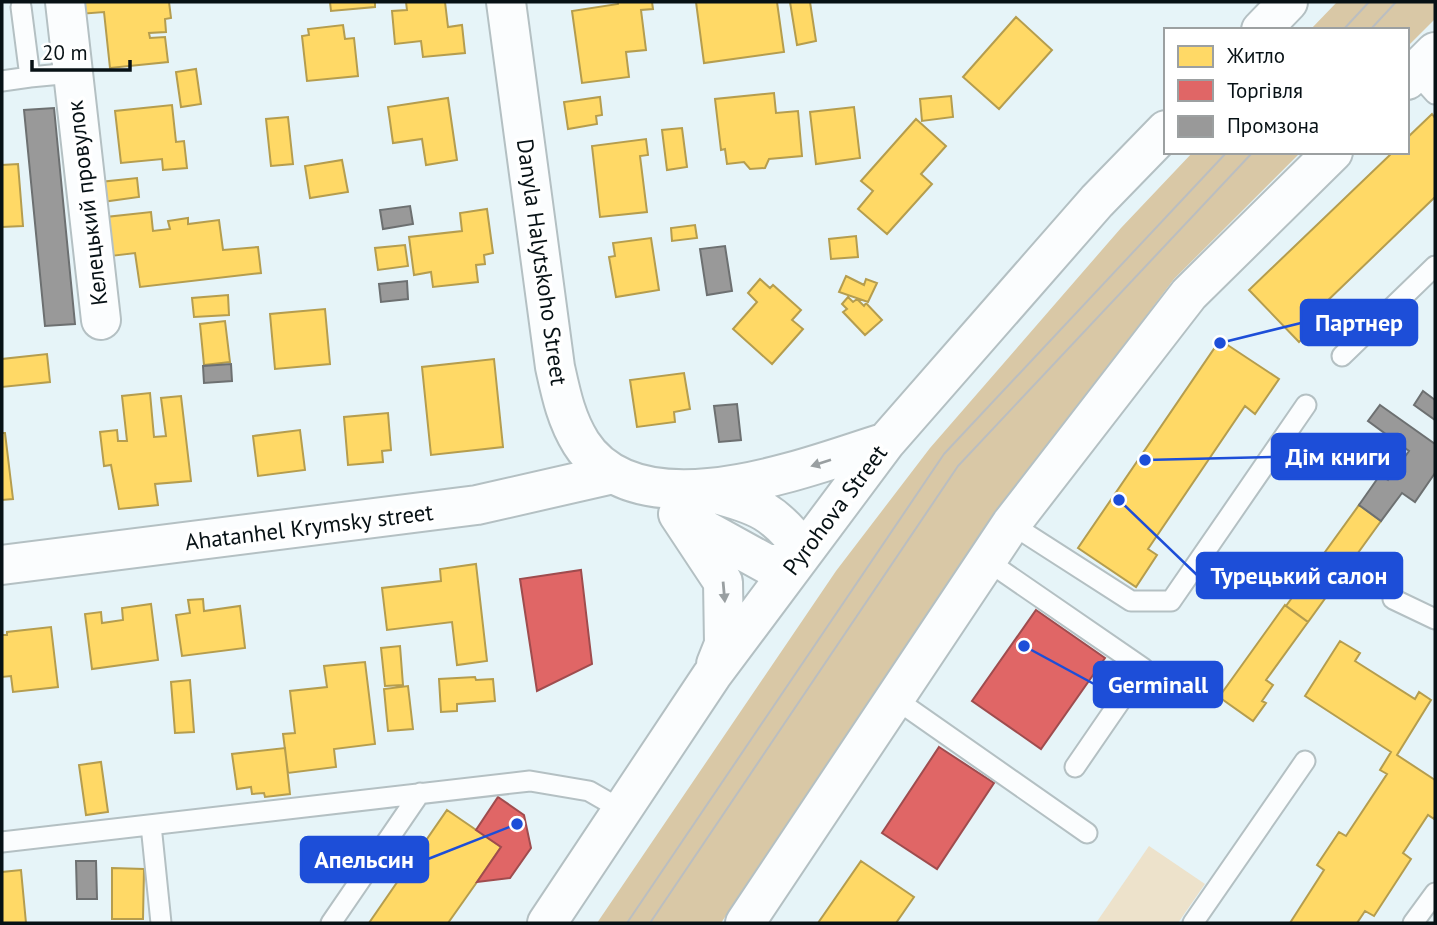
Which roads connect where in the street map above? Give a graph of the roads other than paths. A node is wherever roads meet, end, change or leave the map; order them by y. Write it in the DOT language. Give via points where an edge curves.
graph roads {
  1 [pos="65,2"];
  2 [pos="506,2"];
  3 [pos="1288,2"];
  4 [pos="21,7"];
  5 [pos="1263,28"];
  6 [pos="72,73"];
  7 [pos="30,77"];
  8 [pos="2,81"];
  9 [pos="1164,132"];
  10 [pos="1332,154"];
  11 [pos="1435,266"];
  12 [pos="101,320"];
  13 [pos="1342,356"];
  14 [pos="1306,405"];
  15 [pos="886,442"];
  16 [pos="629,479"];
  17 [pos="687,501"];
  18 [pos="1011,524"];
  19 [pos="799,558"];
  20 [pos="986,560"];
  21 [pos="2,565"];
  22 [pos="1393,600"];
  23 [pos="1435,619"];
  24 [pos="712,675"];
  25 [pos="894,698"];
  26 [pos="1305,761"];
  27 [pos="1075,766"];
  28 [pos="421,793"];
  29 [pos="622,810"];
  30 [pos="151,825"];
  31 [pos="1087,833"];
  32 [pos="2,842"];
  33 [pos="1435,893"];
  34 [pos="161,923"];
  35 [pos="331,923"];
  36 [pos="547,923"];
  37 [pos="744,923"];
  38 [pos="1193,923"];
  39 [pos="1413,923"];
  1 -- 6 [label="main road, Келецький провулок"];
  2 -- 16 [label="main road, Danyla Halytskoho Street" via="553,354 565,411 582,445"];
  3 -- 5 [label="main road"];
  4 -- 7 [label="lane"];
  6 -- 7 [label="lane"];
  6 -- 12 [label="main road, Келецький провулок"];
  7 -- 8 [label="lane"];
  9 -- 15 [label="main road, Pyrohova Street" via="1097,201"];
  10 -- 18 [label="main road" via="1189,294"];
  11 -- 13 [label="lane"];
  14 -- 18 [label="lane" via="1171,601 1131,601"];
  15 -- 17 [label="main road, one-way"];
  15 -- 19 [label="main road, Pyrohova Street"];
  16 -- 17 [label="main road, Danyla Halytskoho Street"];
  16 -- 21 [label="main road, Ahatanhel Krymsky street" via="477,505"];
  17 -- 19 [label="main road, Danyla Halytskoho Street" via="767,564"];
  17 -- 24 [label="main road, one-way" via="723,582 724,644"];
  18 -- 20 [label="main road"];
  19 -- 24 [label="main road, Pyrohova Street"];
  20 -- 25 [label="main road"];
  20 -- 27 [label="lane" via="1143,667"];
  22 -- 23 [label="lane"];
  24 -- 29 [label="main road, Pyrohova Street"];
  25 -- 31 [label="lane"];
  25 -- 37 [label="main road"];
  26 -- 38 [label="lane"];
  28 -- 29 [label="lane" via="530,781 589,791"];
  28 -- 30 [label="lane"];
  28 -- 35 [label="lane"];
  29 -- 36 [label="main road, Pyrohova Street"];
  30 -- 32 [label="lane"];
  30 -- 34 [label="lane"];
  33 -- 39 [label="lane"];
}
